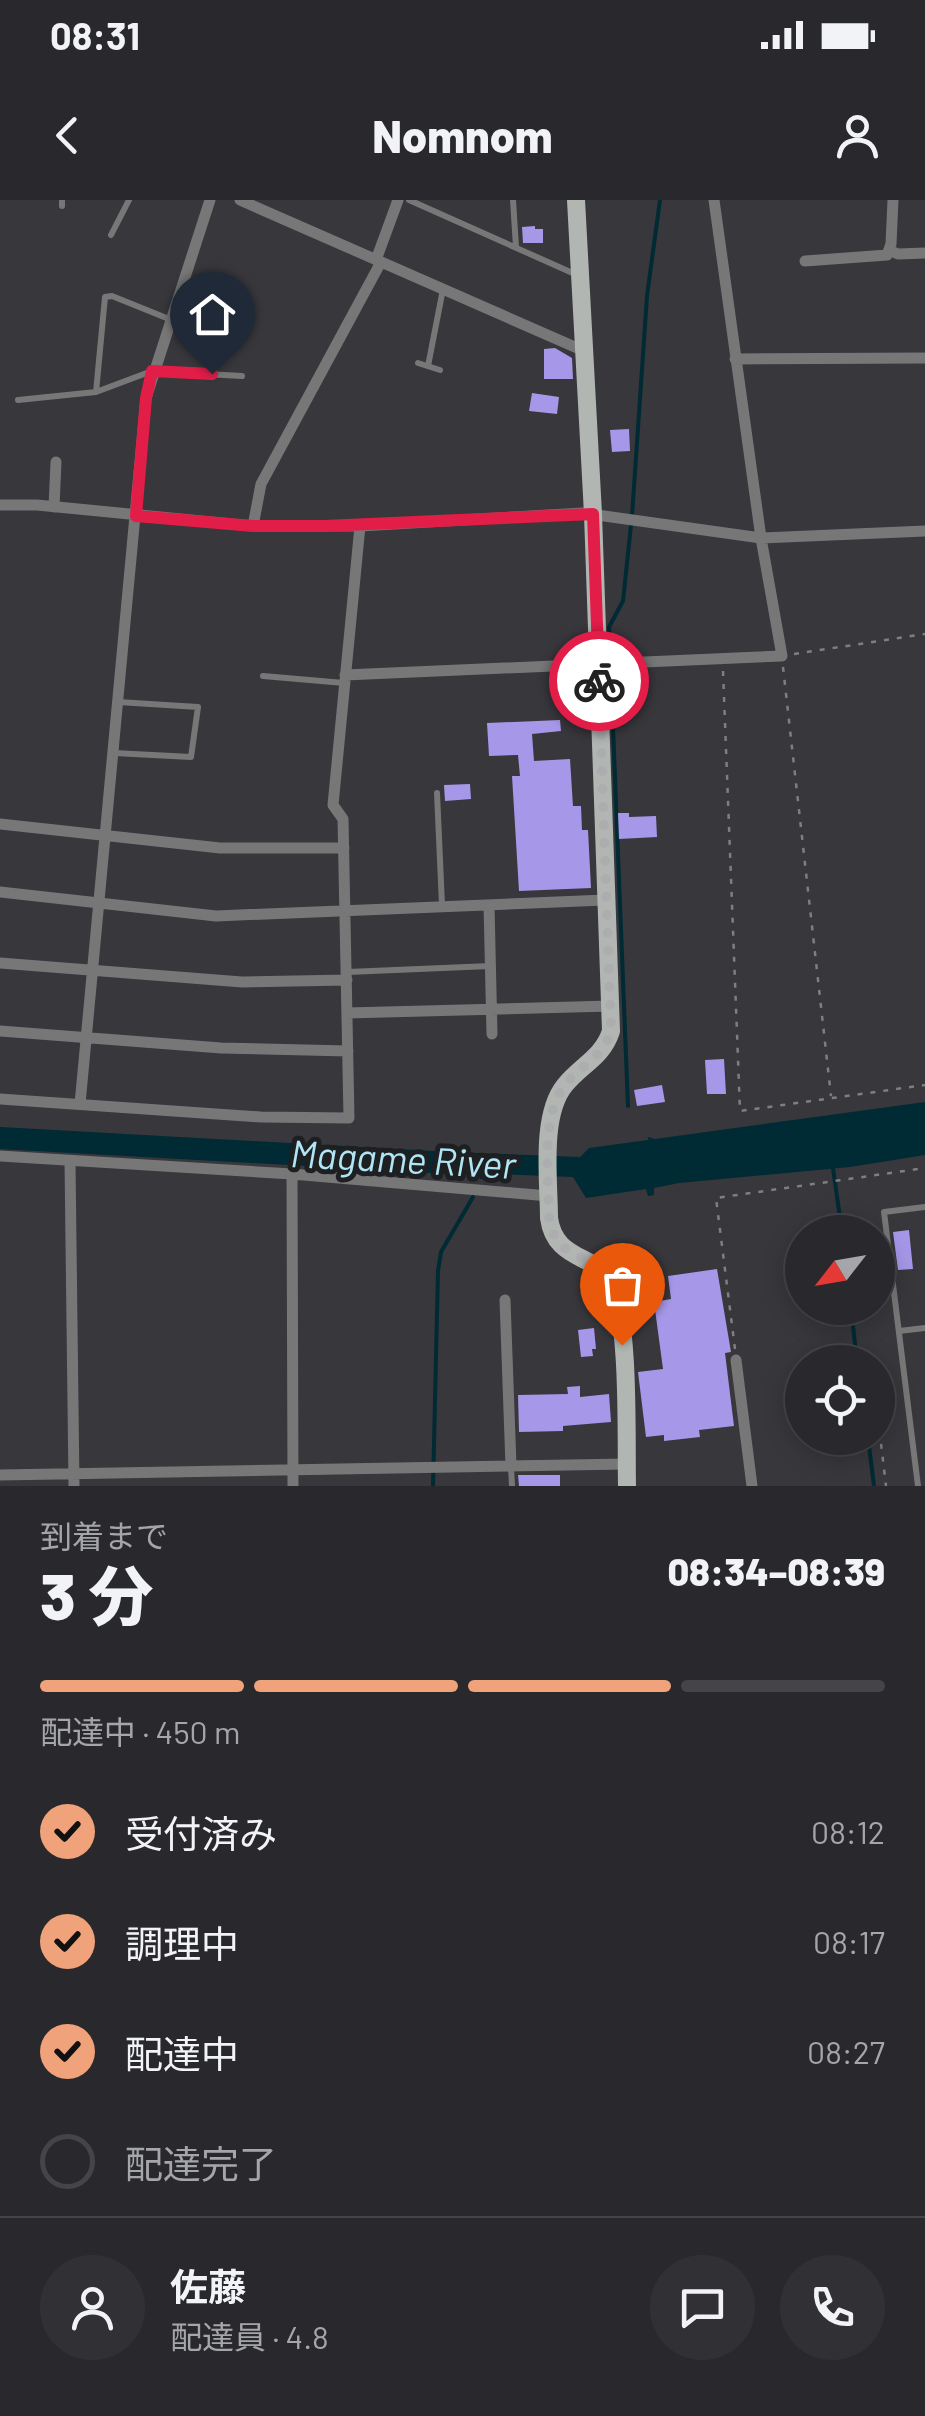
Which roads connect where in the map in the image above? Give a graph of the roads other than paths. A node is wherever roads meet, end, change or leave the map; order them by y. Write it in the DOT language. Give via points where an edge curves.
graph roads {
  1 [pos="129,200"];
  2 [pos="210,200"];
  3 [pos="240,200"];
  4 [pos="398,200"];
  5 [pos="409,200"];
  6 [pos="513,200"];
  7 [pos="576,200"];
  8 [pos="714,200"];
  9 [pos="893,200"];
  10 [pos="255,203"];
  11 [pos="111,235"];
  12 [pos="516,247"];
  13 [pos="889,250"];
  14 [pos="925,253"];
  15 [pos="379,261"];
  16 [pos="805,261"];
  17 [pos="580,276"];
  18 [pos="443,289"];
  19 [pos="170,319"];
  20 [pos="584,351"];
  21 [pos="925,358"];
  22 [pos="735,359"];
  23 [pos="418,363"];
  24 [pos="428,366"];
  25 [pos="440,370"];
  26 [pos="152,371"];
  27 [pos="242,376"];
  28 [pos="96,392"];
  29 [pos="18,400"];
  30 [pos="56,462"];
  31 [pos="0,505"];
  32 [pos="54,506"];
  33 [pos="593,514"];
  34 [pos="136,516"];
  35 [pos="253,526"];
  36 [pos="360,526"];
  37 [pos="925,531"];
  38 [pos="761,538"];
  39 [pos="606,663"];
  40 [pos="263,676"];
  41 [pos="344,679"];
  42 [pos="118,702"];
  43 [pos="114,753"];
  44 [pos="437,793"];
  45 [pos="0,824"];
  46 [pos="106,837"];
  47 [pos="344,848"];
  48 [pos="0,892"];
  49 [pos="605,900"];
  50 [pos="100,903"];
  51 [pos="489,905"];
  52 [pos="442,907"];
  53 [pos="345,910"];
  54 [pos="0,963"];
  55 [pos="490,966"];
  56 [pos="93,971"];
  57 [pos="346,976"];
  58 [pos="610,1006"];
  59 [pos="491,1010"];
  60 [pos="347,1013"];
  61 [pos="0,1031"];
  62 [pos="492,1034"];
  63 [pos="86,1039"];
  64 [pos="348,1052"];
  65 [pos="0,1099"];
  66 [pos="80,1104"];
  67 [pos="0,1156"];
  68 [pos="70,1161"];
  69 [pos="292,1174"];
  70 [pos="549,1196"];
  71 [pos="925,1207"];
  72 [pos="504,1300"];
  73 [pos="925,1328"];
  74 [pos="898,1331"];
  75 [pos="736,1360"];
  76 [pos="626,1464"];
  77 [pos="511,1466"];
  78 [pos="293,1469"];
  79 [pos="0,1475"];
  80 [pos="74,1479"];
  81 [pos="920,1482"];
  82 [pos="293,1486"];
  83 [pos="512,1486"];
  84 [pos="628,1486"];
  85 [pos="752,1486"];
  1 -- 11 [label="lane"];
  2 -- 19 [label="street"];
  3 -- 10 [label="street"];
  4 -- 15 [label="street"];
  5 -- 12 [label="lane"];
  6 -- 12 [label="lane"];
  7 -- 17 [label="main road"];
  8 -- 22 [label="street"];
  9 -- 13 [label="street"];
  10 -- 15 [label="street"];
  12 -- 17 [label="lane"];
  13 -- 14 [label="street"];
  13 -- 16 [label="street" via="883,258"];
  15 -- 18 [label="street"];
  15 -- 35 [label="street" via="261,484"];
  17 -- 20 [label="main road"];
  18 -- 20 [label="street"];
  18 -- 24 [label="lane"];
  19 -- 26 [label="street"];
  19 -- 28 [label="lane" via="105,297"];
  20 -- 33 [label="main road"];
  21 -- 22 [label="street"];
  22 -- 38 [label="street"];
  23 -- 24 [label="lane"];
  24 -- 25 [label="lane"];
  26 -- 27 [label="lane"];
  26 -- 28 [label="lane"];
  26 -- 34 [label="street"];
  28 -- 29 [label="lane"];
  30 -- 32 [label="street"];
  31 -- 32 [label="street"];
  32 -- 34 [label="street"];
  33 -- 36 [label="street"];
  33 -- 38 [label="street"];
  33 -- 39 [label="main road"];
  34 -- 35 [label="street"];
  34 -- 42 [label="street"];
  35 -- 36 [label="street"];
  36 -- 41 [label="street"];
  37 -- 38 [label="street"];
  38 -- 39 [label="street" via="782,656"];
  39 -- 41 [label="street"];
  39 -- 49 [label="main road"];
  40 -- 41 [label="lane"];
  41 -- 47 [label="street" via="333,806 344,820"];
  42 -- 43 [label="street"];
  42 -- 43 [label="lane" via="198,707 191,758"];
  43 -- 46 [label="street"];
  44 -- 52 [label="lane"];
  45 -- 46 [label="street"];
  46 -- 47 [label="street" via="220,848"];
  46 -- 50 [label="street"];
  47 -- 53 [label="street"];
  48 -- 50 [label="street"];
  49 -- 51 [label="street"];
  49 -- 58 [label="main road"];
  50 -- 53 [label="street" via="216,916"];
  50 -- 56 [label="street"];
  51 -- 52 [label="street"];
  51 -- 55 [label="street"];
  52 -- 53 [label="street"];
  53 -- 57 [label="street"];
  54 -- 56 [label="street"];
  55 -- 57 [label="lane"];
  55 -- 59 [label="street"];
  56 -- 57 [label="street" via="242,982"];
  56 -- 63 [label="street"];
  57 -- 60 [label="street"];
  58 -- 59 [label="street"];
  58 -- 70 [label="main road" via="608,1042 564,1085 550,1116"];
  59 -- 60 [label="street"];
  59 -- 62 [label="street"];
  60 -- 64 [label="street"];
  61 -- 63 [label="street"];
  63 -- 64 [label="street"];
  63 -- 66 [label="street"];
  64 -- 66 [label="street" via="349,1118"];
  65 -- 66 [label="street"];
  67 -- 68 [label="street"];
  68 -- 69 [label="street"];
  68 -- 80 [label="street"];
  69 -- 70 [label="street"];
  69 -- 78 [label="street"];
  70 -- 76 [label="main road" via="556,1240 605,1273 620,1305"];
  71 -- 74 [label="lane" via="884,1212"];
  72 -- 77 [label="street"];
  73 -- 74 [label="lane"];
  74 -- 81 [label="lane"];
  75 -- 85 [label="street"];
  76 -- 77 [label="street"];
  76 -- 84 [label="main road"];
  77 -- 78 [label="street"];
  77 -- 83 [label="lane"];
  78 -- 80 [label="street"];
  78 -- 82 [label="street"];
  79 -- 80 [label="street"];
}
